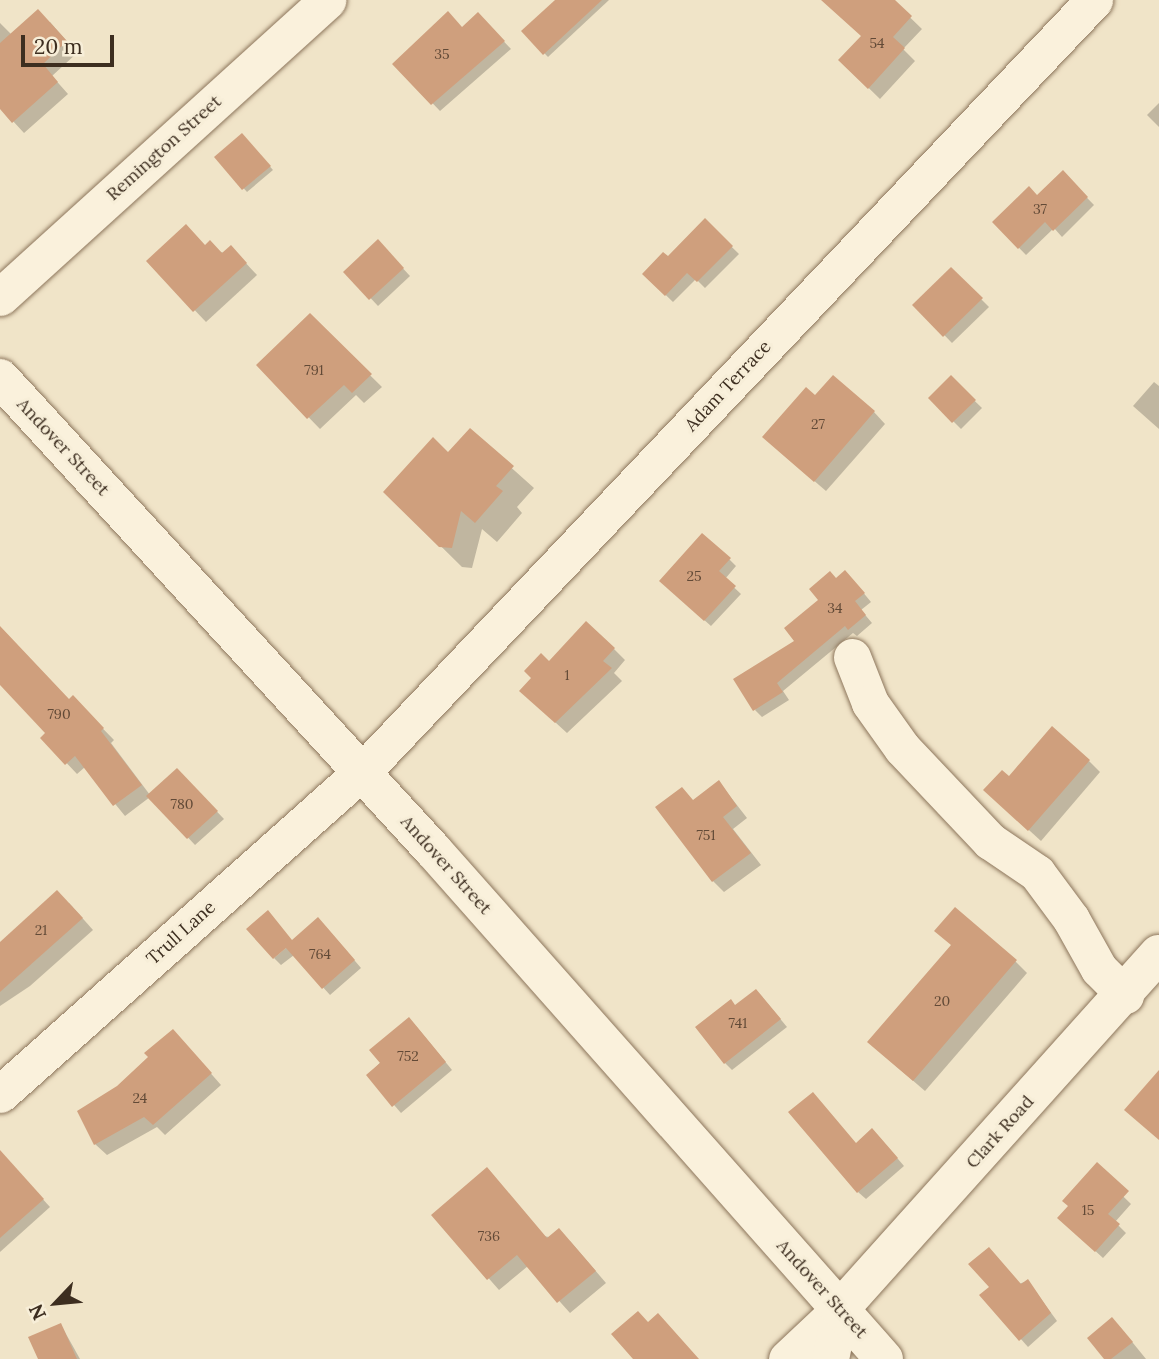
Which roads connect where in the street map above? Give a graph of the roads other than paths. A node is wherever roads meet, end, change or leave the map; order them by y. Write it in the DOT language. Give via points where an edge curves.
graph roads {
  1 [pos="328,0"];
  2 [pos="1094,0"];
  3 [pos="0,297"];
  4 [pos="0,378"];
  5 [pos="852,657"];
  6 [pos="362,772"];
  7 [pos="1159,954"];
  8 [pos="1125,996"];
  9 [pos="0,1094"];
  10 [pos="840,1309"];
  11 [pos="787,1359"];
  12 [pos="831,1359"];
  13 [pos="884,1359"];
  1 -- 3 [label="street, Remington Street"];
  2 -- 6 [label="street, Adam Terrace"];
  4 -- 6 [label="main road, Andover Street"];
  5 -- 8 [label="street" via="870,703 902,748 990,841 1037,873 1071,919 1099,969"];
  6 -- 9 [label="street, Trull Lane"];
  6 -- 10 [label="main road, Andover Street"];
  7 -- 8 [label="main road, Clark Road"];
  8 -- 10 [label="main road, Clark Road"];
  10 -- 11 [label="street"];
  10 -- 12 [label="street"];
  10 -- 13 [label="main road, Andover Street"];
}
